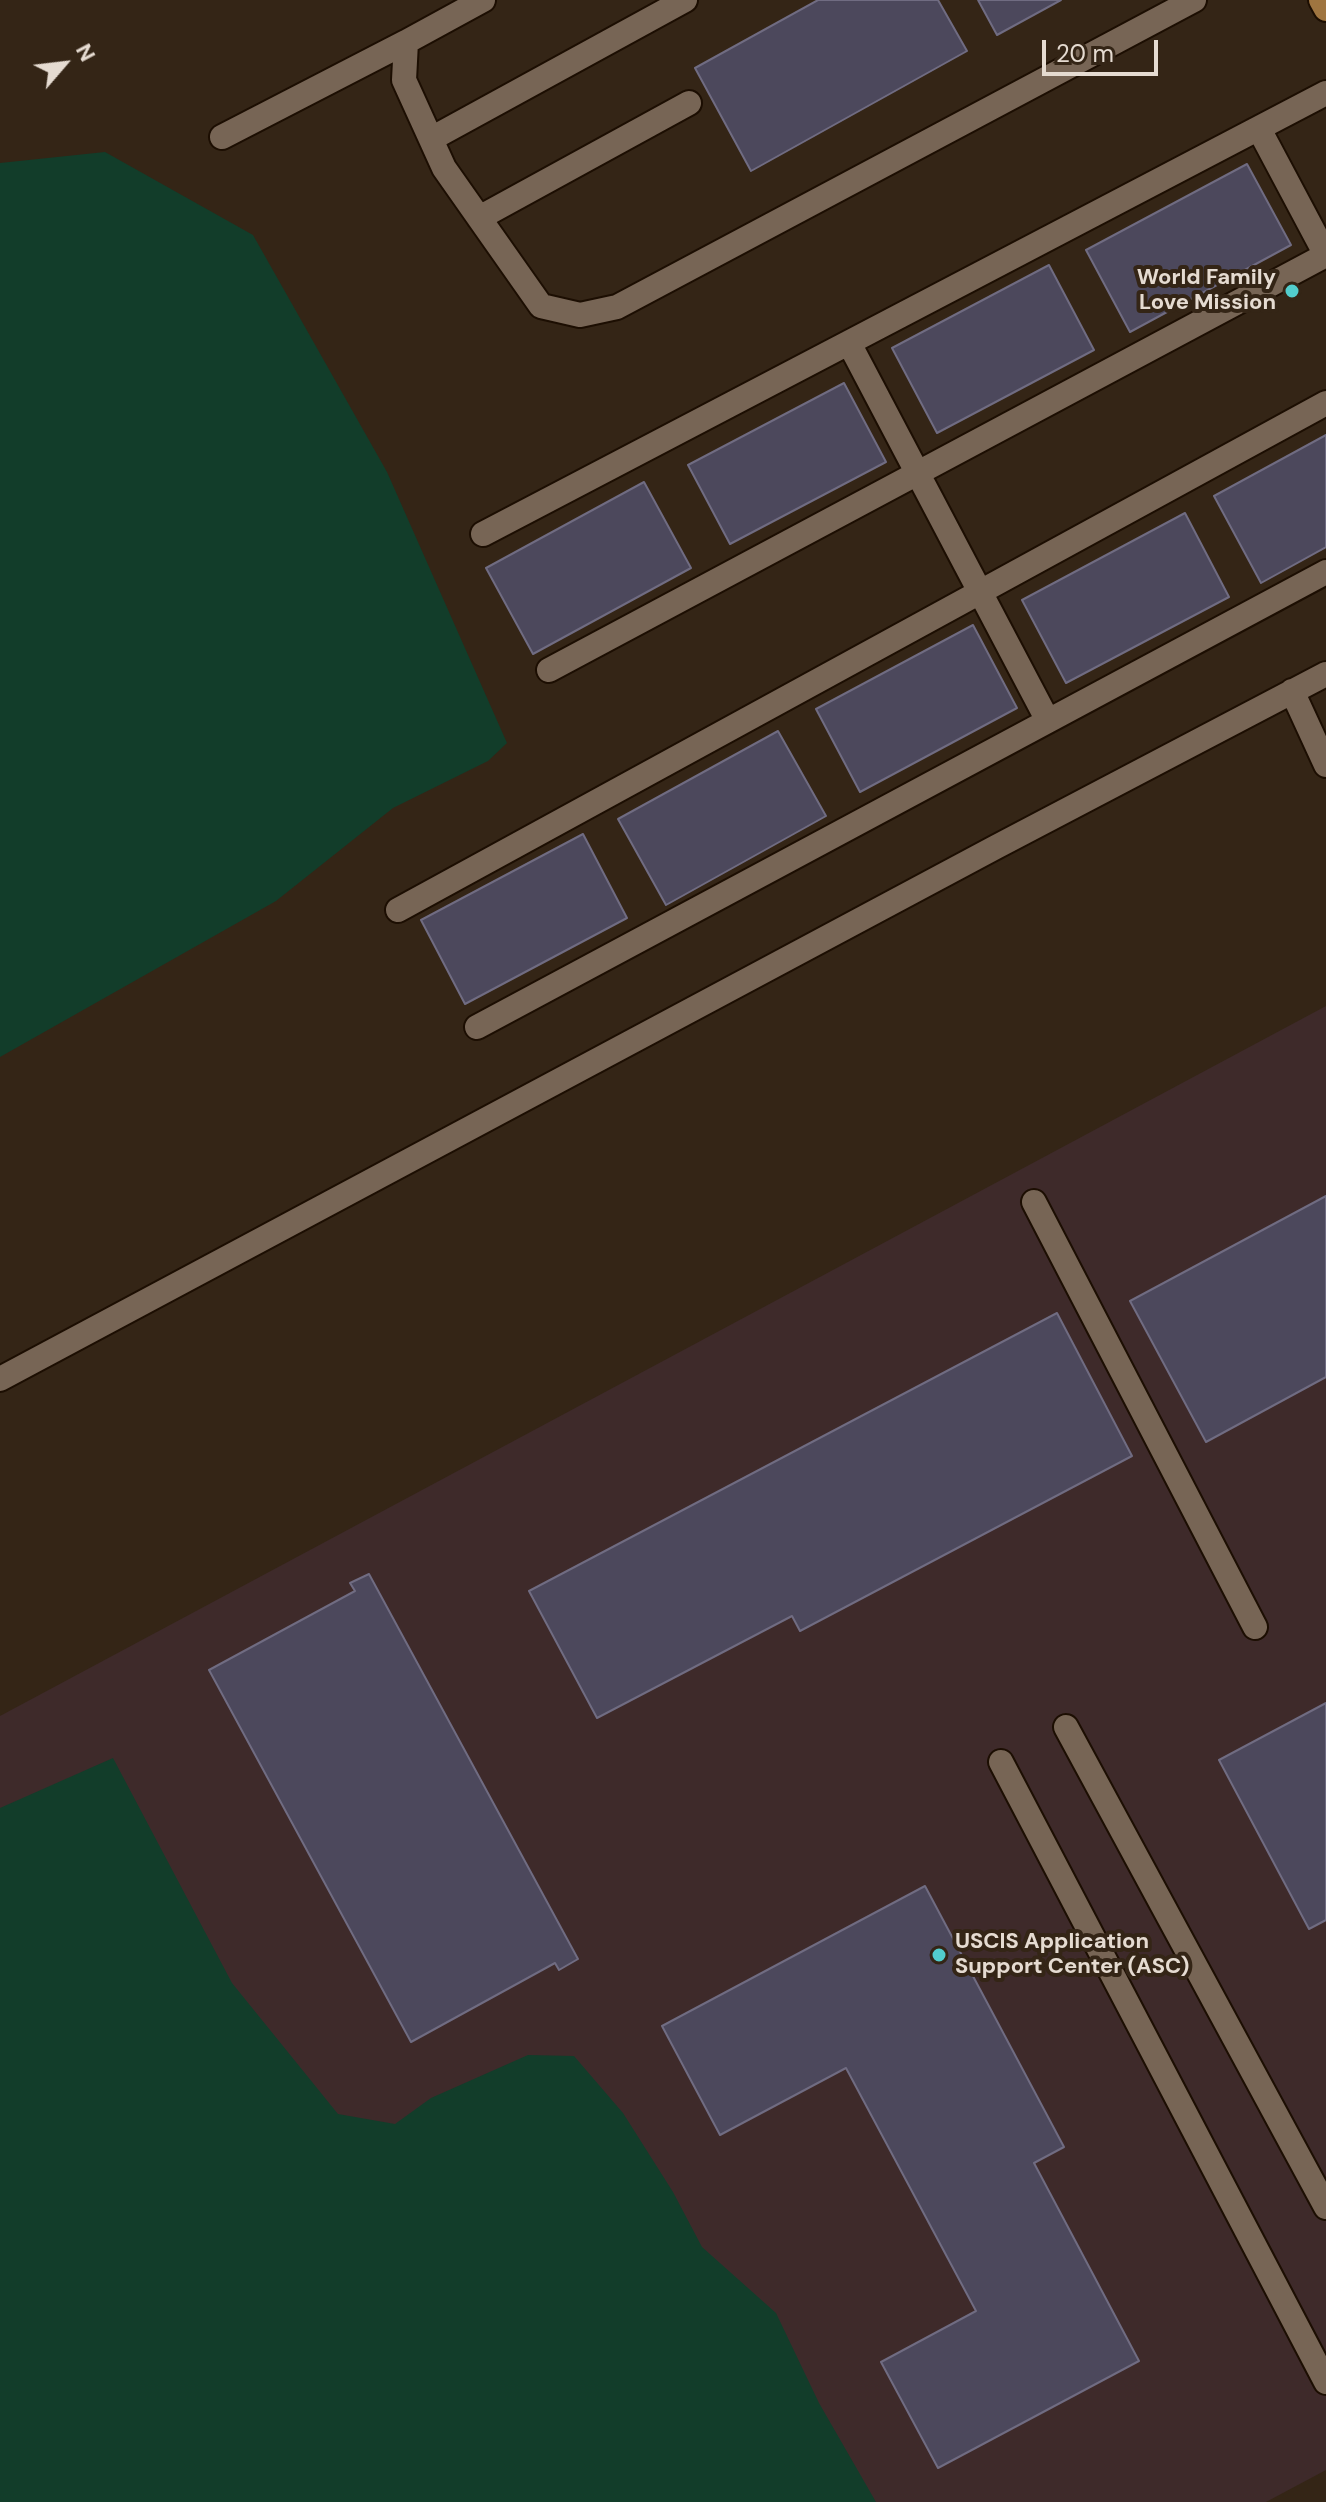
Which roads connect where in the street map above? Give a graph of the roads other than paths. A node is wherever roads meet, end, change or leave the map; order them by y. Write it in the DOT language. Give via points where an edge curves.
graph roads {
  1 [pos="483,0"];
  2 [pos="685,0"];
  3 [pos="1194,0"];
  4 [pos="1321,0"];
  5 [pos="1326,9"];
  6 [pos="406,42"];
  7 [pos="1326,93"];
  8 [pos="689,103"];
  9 [pos="1259,129"];
  10 [pos="222,137"];
  11 [pos="431,139"];
  12 [pos="479,218"];
  13 [pos="1326,255"];
  14 [pos="849,343"];
  15 [pos="1326,403"];
  16 [pos="917,473"];
  17 [pos="483,534"];
  18 [pos="1326,572"];
  19 [pos="980,592"];
  20 [pos="549,670"];
  21 [pos="1326,674"];
  22 [pos="1292,691"];
  23 [pos="1048,721"];
  24 [pos="1326,765"];
  25 [pos="398,910"];
  26 [pos="477,1027"];
  27 [pos="1034,1202"];
  28 [pos="0,1379"];
  29 [pos="1255,1627"];
  30 [pos="1066,1727"];
  31 [pos="1001,1762"];
  32 [pos="1326,2207"];
  33 [pos="1326,2382"];
  1 -- 6 [label="lane"];
  2 -- 11 [label="lane"];
  3 -- 12 [label="lane" via="617,307 580,315 541,306"];
  4 -- 5 [label="main road"];
  6 -- 10 [label="lane"];
  6 -- 11 [label="lane" via="404,80"];
  7 -- 9 [label="lane"];
  8 -- 12 [label="lane"];
  9 -- 13 [label="lane"];
  9 -- 14 [label="lane"];
  11 -- 12 [label="lane"];
  13 -- 16 [label="lane"];
  14 -- 16 [label="lane"];
  14 -- 17 [label="lane"];
  15 -- 19 [label="lane"];
  16 -- 19 [label="lane"];
  16 -- 20 [label="lane"];
  18 -- 23 [label="lane"];
  19 -- 23 [label="lane"];
  19 -- 25 [label="lane"];
  21 -- 22 [label="lane"];
  22 -- 24 [label="lane"];
  22 -- 28 [label="lane"];
  23 -- 26 [label="lane"];
  27 -- 29 [label="lane"];
  30 -- 32 [label="lane"];
  31 -- 33 [label="lane"];
}
